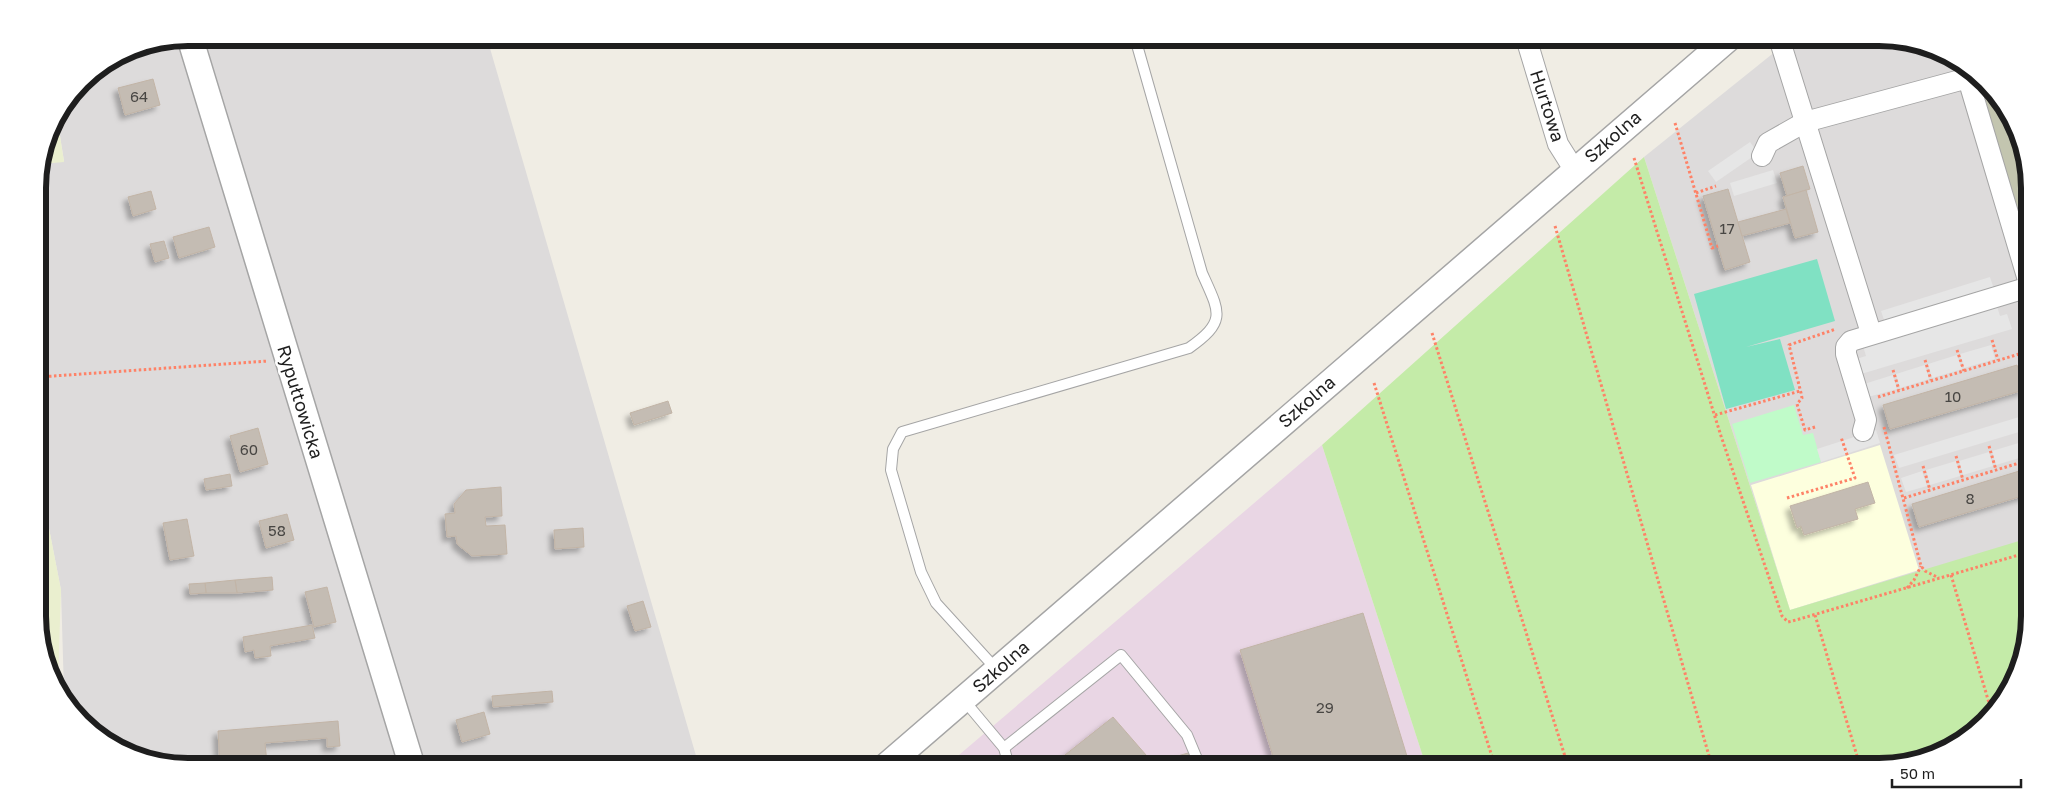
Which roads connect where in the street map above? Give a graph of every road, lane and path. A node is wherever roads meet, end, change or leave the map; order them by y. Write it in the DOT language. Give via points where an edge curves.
graph roads {
  1 [pos="192,46"];
  2 [pos="1137,46"];
  3 [pos="1528,46"];
  4 [pos="1719,46"];
  5 [pos="1781,46"];
  6 [pos="1965,76"];
  7 [pos="1968,79"];
  8 [pos="1805,122"];
  9 [pos="1675,123"];
  10 [pos="1762,156"];
  11 [pos="1634,158"];
  12 [pos="1575,170"];
  13 [pos="1716,186"];
  14 [pos="1696,193"];
  15 [pos="1555,226"];
  16 [pos="1718,246"];
  17 [pos="2021,256"];
  18 [pos="2021,289"];
  19 [pos="1432,333"];
  20 [pos="1871,333"];
  21 [pos="1992,340"];
  22 [pos="1851,341"];
  23 [pos="1957,350"];
  24 [pos="2021,353"];
  25 [pos="286,359"];
  26 [pos="1925,360"];
  27 [pos="1998,360"];
  28 [pos="1893,370"];
  29 [pos="1964,371"];
  30 [pos="47,376"];
  31 [pos="1932,380"];
  32 [pos="1374,382"];
  33 [pos="1899,390"];
  34 [pos="1800,391"];
  35 [pos="1878,407"];
  36 [pos="1715,416"];
  37 [pos="1883,425"];
  38 [pos="1815,427"];
  39 [pos="1863,431"];
  40 [pos="1841,438"];
  41 [pos="1989,446"];
  42 [pos="1956,456"];
  43 [pos="2021,462"];
  44 [pos="1923,466"];
  45 [pos="1996,470"];
  46 [pos="1963,480"];
  47 [pos="1930,490"];
  48 [pos="1787,498"];
  49 [pos="1904,498"];
  50 [pos="2021,554"];
  51 [pos="1921,566"];
  52 [pos="1951,575"];
  53 [pos="1940,578"];
  54 [pos="1907,588"];
  55 [pos="1815,615"];
  56 [pos="997,670"];
  57 [pos="963,699"];
  58 [pos="1989,704"];
  59 [pos="1004,748"];
  60 [pos="1196,757"];
  61 [pos="1492,757"];
  62 [pos="1565,757"];
  63 [pos="1709,757"];
  64 [pos="1857,757"];
  65 [pos="409,758"];
  66 [pos="896,758"];
  67 [pos="1007,758"];
  1 -- 25 [label="street, Rypułtowicka"];
  2 -- 56 [label="lane" via="1202,273 1216,303 1218,317 1209,334 1188,348 902,432 893,448 891,470 921,572 936,603"];
  3 -- 12 [label="street, Hurtowa" via="1558,144"];
  4 -- 12 [label="street, Szkolna"];
  5 -- 8 [label="street"];
  6 -- 8 [label="street"];
  7 -- 17 [label="street"];
  8 -- 10 [label="street" via="1768,142"];
  8 -- 20 [label="street"];
  9 -- 14 [label="path"];
  11 -- 36 [label="path"];
  12 -- 56 [label="street, Szkolna"];
  13 -- 14 [label="path"];
  14 -- 16 [label="path" via="1712,248"];
  15 -- 63 [label="path"];
  18 -- 20 [label="street"];
  19 -- 62 [label="path"];
  20 -- 22 [label="street"];
  21 -- 27 [label="path"];
  22 -- 34 [label="path" via="1842,329 1789,345"];
  22 -- 39 [label="street" via="1846,347 1846,354 1866,420"];
  23 -- 29 [label="path"];
  24 -- 27 [label="path"];
  25 -- 30 [label="path"];
  25 -- 65 [label="street, Rypułtowicka"];
  26 -- 31 [label="path"];
  27 -- 29 [label="path"];
  28 -- 33 [label="path"];
  29 -- 31 [label="path"];
  31 -- 33 [label="path"];
  32 -- 61 [label="path"];
  33 -- 35 [label="path" via="1875,398"];
  34 -- 36 [label="path"];
  34 -- 38 [label="path" via="1802,398 1797,404 1805,430"];
  36 -- 55 [label="path" via="1780,610 1788,622"];
  37 -- 49 [label="path"];
  40 -- 48 [label="path" via="1855,478"];
  41 -- 45 [label="path"];
  42 -- 46 [label="path"];
  43 -- 45 [label="path"];
  44 -- 47 [label="path"];
  45 -- 46 [label="path"];
  46 -- 47 [label="path"];
  47 -- 49 [label="path"];
  49 -- 51 [label="path"];
  50 -- 52 [label="path"];
  51 -- 53 [label="path"];
  51 -- 54 [label="path"];
  52 -- 53 [label="path"];
  52 -- 58 [label="path"];
  53 -- 54 [label="path"];
  54 -- 55 [label="path"];
  55 -- 64 [label="path"];
  56 -- 57 [label="street, Szkolna"];
  57 -- 59 [label="lane"];
  57 -- 66 [label="street, Szkolna"];
  59 -- 60 [label="lane" via="1121,655 1187,735"];
  59 -- 67 [label="lane"];
}
